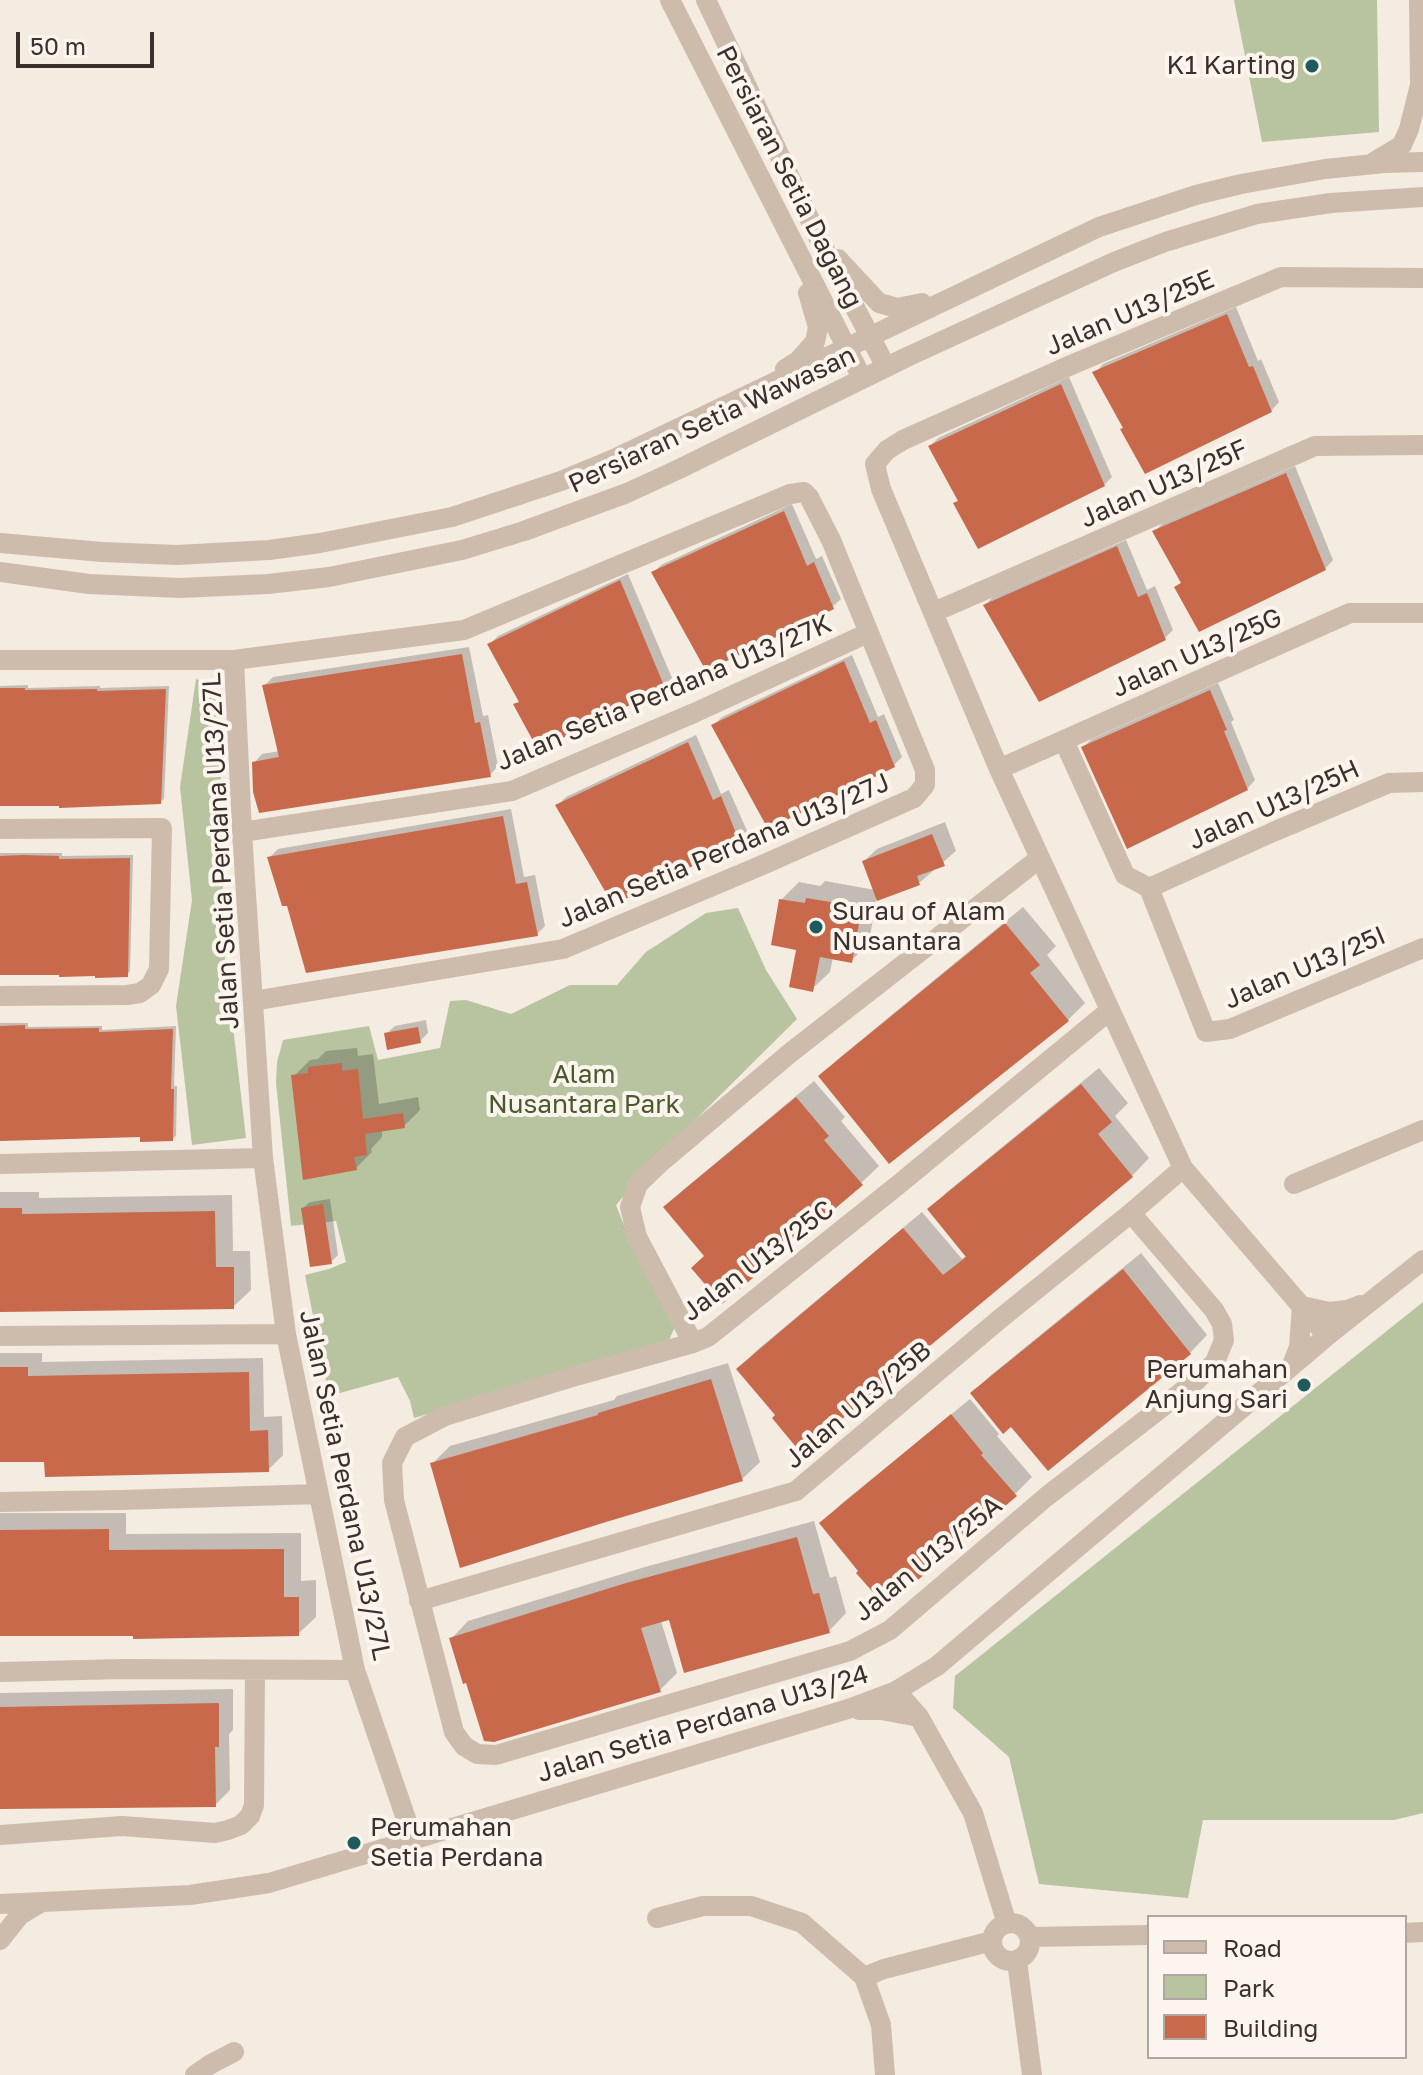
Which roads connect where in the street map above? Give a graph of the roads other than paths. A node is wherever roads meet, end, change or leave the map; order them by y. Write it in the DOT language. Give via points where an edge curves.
graph roads {
  1 [pos="670,0"];
  2 [pos="706,0"];
  3 [pos="1419,0"];
  4 [pos="1421,90"];
  5 [pos="1423,162"];
  6 [pos="1371,164"];
  7 [pos="1423,197"];
  8 [pos="819,239"];
  9 [pos="795,248"];
  10 [pos="1423,278"];
  11 [pos="950,297"];
  12 [pos="872,337"];
  13 [pos="848,349"];
  14 [pos="886,367"];
  15 [pos="862,378"];
  16 [pos="734,401"];
  17 [pos="1423,445"];
  18 [pos="0,543"];
  19 [pos="0,572"];
  20 [pos="934,612"];
  21 [pos="1423,613"];
  22 [pos="868,633"];
  23 [pos="0,660"];
  24 [pos="234,660"];
  25 [pos="1064,741"];
  26 [pos="999,769"];
  27 [pos="1423,782"];
  28 [pos="925,785"];
  29 [pos="0,829"];
  30 [pos="242,832"];
  31 [pos="1040,858"];
  32 [pos="1149,888"];
  33 [pos="1423,948"];
  34 [pos="0,996"];
  35 [pos="253,1001"];
  36 [pos="1109,1011"];
  37 [pos="1423,1130"];
  38 [pos="263,1158"];
  39 [pos="0,1164"];
  40 [pos="1183,1168"];
  41 [pos="1294,1184"];
  42 [pos="1131,1213"];
  43 [pos="1423,1260"];
  44 [pos="1371,1301"];
  45 [pos="1302,1306"];
  46 [pos="286,1334"];
  47 [pos="0,1336"];
  48 [pos="1327,1336"];
  49 [pos="693,1343"];
  50 [pos="1291,1366"];
  51 [pos="319,1494"];
  52 [pos="0,1502"];
  53 [pos="419,1601"];
  54 [pos="937,1666"];
  55 [pos="255,1670"];
  56 [pos="355,1670"];
  57 [pos="0,1672"];
  58 [pos="896,1691"];
  59 [pos="848,1709"];
  60 [pos="919,1717"];
  61 [pos="0,1835"];
  62 [pos="413,1839"];
  63 [pos="42,1902"];
  64 [pos="0,1904"];
  65 [pos="657,1918"];
  66 [pos="1007,1924"];
  67 [pos="1147,1935"];
  68 [pos="1029,1937"];
  69 [pos="0,1940"];
  70 [pos="992,1941"];
  71 [pos="1017,1961"];
  72 [pos="864,1977"];
  73 [pos="234,2052"];
  74 [pos="195,2075"];
  75 [pos="885,2075"];
  76 [pos="1032,2075"];
  1 -- 9 [label="street, Persiaran Setia Dagang"];
  2 -- 8 [label="street, Persiaran Setia Dagang"];
  3 -- 4 [label="street"];
  4 -- 6 [label="street" via="1402,145"];
  5 -- 6 [label="street, Persiaran Setia Wawasan"];
  6 -- 11 [label="street, Persiaran Setia Wawasan" via="1196,195 1099,227"];
  7 -- 14 [label="street, Persiaran Setia Wawasan" via="1257,214 1179,238 1114,262"];
  8 -- 11 [label="street" via="879,303 897,308"];
  8 -- 12 [label="street, Persiaran Setia Dagang"];
  9 -- 13 [label="street, Persiaran Setia Dagang"];
  9 -- 16 [label="street" via="818,327 815,342 798,361"];
  10 -- 20 [label="street, Jalan U13/25E" via="1281,277 887,450 875,464 881,489"];
  11 -- 12 [label="street, Persiaran Setia Wawasan"];
  12 -- 13 [label="street, Persiaran Setia Wawasan"];
  12 -- 14 [label="street, Persiaran Setia Dagang"];
  13 -- 15 [label="street, Persiaran Setia Dagang"];
  13 -- 16 [label="street, Persiaran Setia Wawasan"];
  14 -- 15 [label="street, Persiaran Setia Wawasan"];
  15 -- 19 [label="street, Persiaran Setia Wawasan" via="627,493 462,550 268,584 89,584"];
  16 -- 18 [label="street, Persiaran Setia Wawasan" via="614,459 512,498 452,517 333,541 177,555"];
  17 -- 20 [label="street, Jalan U13/25F" via="1315,446"];
  20 -- 26 [label="street"];
  21 -- 25 [label="street, Jalan U13/25G" via="1350,613"];
  22 -- 24 [label="street, Jalan Setia Perdana U13/27L" via="814,503 797,492 464,630"];
  22 -- 28 [label="street, Jalan Setia Perdana U13/27L" via="925,770"];
  22 -- 30 [label="street, Jalan Setia Perdana U13/27K" via="512,791"];
  23 -- 24 [label="street"];
  24 -- 30 [label="street, Jalan Setia Perdana U13/27L"];
  25 -- 26 [label="street, Jalan U13/25G"];
  25 -- 32 [label="street" via="1125,875"];
  26 -- 31 [label="street"];
  27 -- 32 [label="street, Jalan U13/25H" via="1389,783"];
  28 -- 35 [label="street, Jalan Setia Perdana U13/27J" via="914,798 563,949"];
  29 -- 34 [label="street" via="162,828 159,969 151,985 127,995"];
  30 -- 35 [label="street, Jalan Setia Perdana U13/27L"];
  31 -- 36 [label="street"];
  31 -- 49 [label="street" via="790,1053 638,1184 630,1207 637,1237"];
  32 -- 33 [label="street, Jalan U13/25I" via="1206,1032 1230,1029"];
  35 -- 38 [label="street, Jalan Setia Perdana U13/27L"];
  36 -- 40 [label="street"];
  36 -- 49 [label="street, Jalan U13/25C" via="708,1337"];
  37 -- 41 [label="street"];
  38 -- 39 [label="street"];
  38 -- 46 [label="street, Jalan Setia Perdana U13/27L"];
  40 -- 42 [label="street, Jalan U13/25B"];
  40 -- 45 [label="street"];
  42 -- 53 [label="street, Jalan U13/25B" via="796,1491"];
  42 -- 53 [label="street, Jalan U13/25A" via="1222,1324 1224,1340 1215,1362 874,1639 850,1651 496,1755 477,1754 454,1732"];
  43 -- 44 [label="street, Jalan Setia Perdana U13/24"];
  44 -- 45 [label="street" via="1329,1312"];
  44 -- 48 [label="street, Jalan Setia Perdana U13/24"];
  45 -- 48 [label="street"];
  45 -- 50 [label="street" via="1299,1347"];
  46 -- 47 [label="street"];
  46 -- 51 [label="street, Jalan Setia Perdana U13/27L"];
  48 -- 50 [label="street, Jalan Setia Perdana U13/24"];
  49 -- 53 [label="street, Jalan U13/25C" via="445,1416 405,1437 392,1463 394,1500"];
  50 -- 54 [label="street, Jalan Setia Perdana U13/24"];
  51 -- 52 [label="street"];
  51 -- 56 [label="street, Jalan Setia Perdana U13/27L"];
  54 -- 58 [label="street, Jalan Setia Perdana U13/24"];
  54 -- 60 [label="street" via="919,1698"];
  55 -- 56 [label="street"];
  55 -- 57 [label="street"];
  55 -- 61 [label="street" via="254,1805 241,1825 215,1833 122,1826"];
  56 -- 62 [label="street, Jalan Setia Perdana U13/27L"];
  58 -- 59 [label="street, Jalan Setia Perdana U13/24"];
  58 -- 60 [label="street"];
  59 -- 60 [label="street"];
  59 -- 62 [label="street, Jalan Setia Perdana U13/24"];
  60 -- 66 [label="street" via="973,1813"];
  62 -- 63 [label="street, Jalan Setia Perdana U13/24" via="269,1883 190,1895"];
  63 -- 64 [label="street, Jalan Setia Perdana U13/24"];
  63 -- 69 [label="street" via="20,1915"];
  65 -- 72 [label="street" via="703,1906 751,1906 802,1923"];
  66 -- 68 [label="street" via="1023,1927"];
  66 -- 70 [label="street" via="996,1930"];
  67 -- 68 [label="street"];
  68 -- 71 [label="street" via="1029,1948"];
  70 -- 71 [label="street" via="999,1958"];
  70 -- 72 [label="street"];
  71 -- 76 [label="street"];
  72 -- 75 [label="street" via="881,2025"];
  73 -- 74 [label="street"];
}
